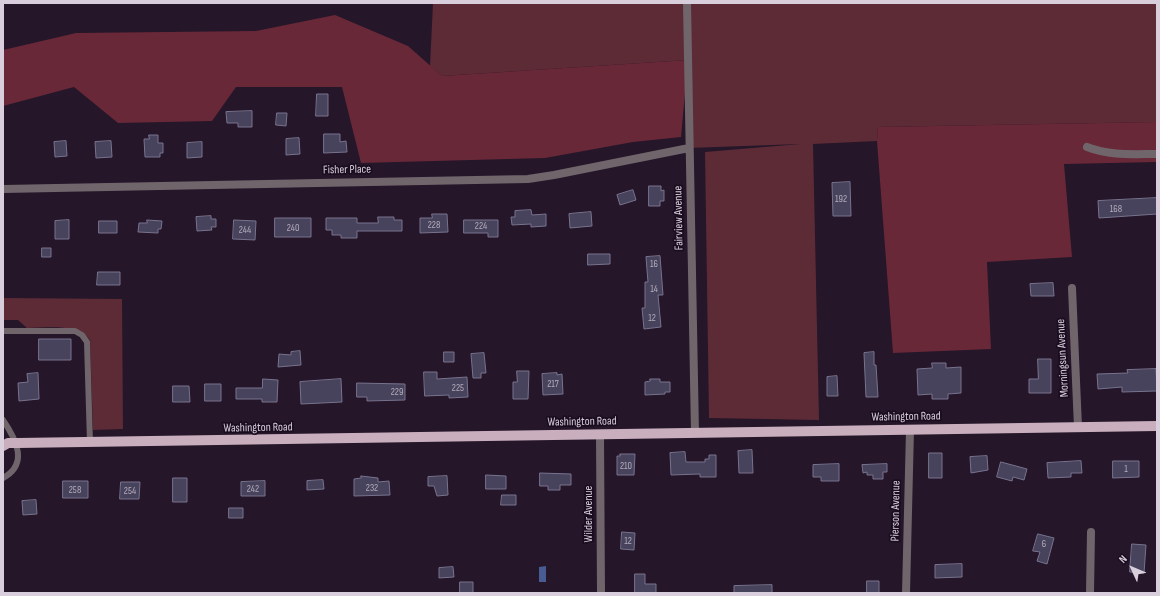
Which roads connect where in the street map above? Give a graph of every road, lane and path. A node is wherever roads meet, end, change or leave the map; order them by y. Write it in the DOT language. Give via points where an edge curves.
graph roads {
  1 [pos="687,3"];
  2 [pos="1087,147"];
  3 [pos="689,148"];
  4 [pos="1157,154"];
  5 [pos="3,189"];
  6 [pos="1072,288"];
  7 [pos="3,331"];
  8 [pos="3,420"];
  9 [pos="1157,426"];
  10 [pos="1078,427"];
  11 [pos="910,430"];
  12 [pos="695,433"];
  13 [pos="600,435"];
  14 [pos="8,443"];
  15 [pos="90,443"];
  16 [pos="3,478"];
  17 [pos="1091,532"];
  18 [pos="601,593"];
  19 [pos="906,593"];
  20 [pos="1090,593"];
  1 -- 3 [label="street, Fairview Avenue"];
  2 -- 4 [label="street" via="1113,154"];
  3 -- 5 [label="street, Fisher Place" via="528,179"];
  3 -- 12 [label="street, Fairview Avenue"];
  6 -- 10 [label="street, Morningsun Avenue"];
  7 -- 15 [label="lane" via="75,331 82,335 87,342"];
  8 -- 14 [label="lane"];
  9 -- 10 [label="main road, Washington Road"];
  10 -- 11 [label="main road, Washington Road"];
  11 -- 12 [label="main road, Washington Road"];
  11 -- 19 [label="street, Pierson Avenue"];
  12 -- 13 [label="main road, Washington Road"];
  13 -- 15 [label="main road, Washington Road"];
  13 -- 18 [label="street, Wilder Avenue"];
  14 -- 15 [label="main road, Washington Road"];
  14 -- 16 [label="lane" via="18,458 10,474"];
  17 -- 20 [label="street"];
}
